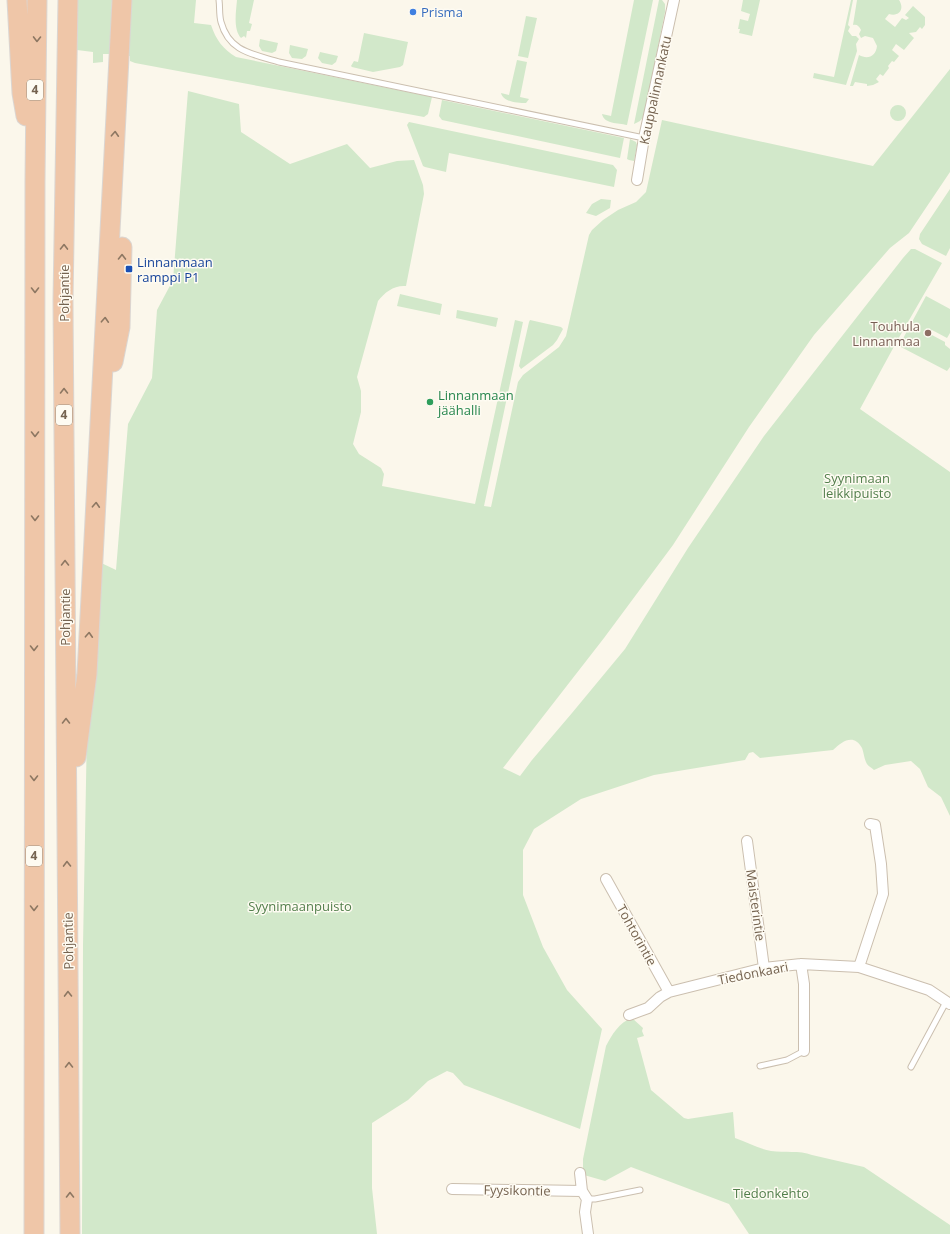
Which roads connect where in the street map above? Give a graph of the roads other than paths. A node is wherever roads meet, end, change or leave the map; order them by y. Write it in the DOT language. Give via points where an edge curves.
graph roads {
  1 [pos="17,0"];
  2 [pos="38,0"];
  3 [pos="68,0"];
  4 [pos="122,0"];
  5 [pos="219,0"];
  6 [pos="674,0"];
  7 [pos="644,138"];
  8 [pos="637,180"];
  9 [pos="35,181"];
  10 [pos="870,824"];
  11 [pos="66,830"];
  12 [pos="748,841"];
  13 [pos="606,879"];
  14 [pos="801,964"];
  15 [pos="859,967"];
  16 [pos="764,968"];
  17 [pos="669,992"];
  18 [pos="948,1003"];
  19 [pos="629,1015"];
  20 [pos="804,1051"];
  21 [pos="760,1066"];
  22 [pos="912,1067"];
  23 [pos="580,1173"];
  24 [pos="452,1189"];
  25 [pos="640,1190"];
  26 [pos="585,1195"];
  27 [pos="34,1234"];
  28 [pos="70,1234"];
  29 [pos="588,1234"];
  1 -- 9 [label="highway" via="22,93"];
  2 -- 9 [label="highway, 4, one-way"];
  11 -- 3 [label="highway, Pohjantie / 4, one-way" via="63,301"];
  11 -- 4 [label="highway, one-way" via="87,674 100,420 120,327 122,223 114,155"];
  5 -- 7 [label="lane" via="220,21 230,41 238,48 253,54 278,62"];
  6 -- 7 [label="street, Kauppalinnankatu"];
  7 -- 8 [label="street, Kauppalinnankatu"];
  9 -- 27 [label="highway, 4, one-way"];
  10 -- 15 [label="street" via="875,825 883,894"];
  28 -- 11 [label="highway, Pohjantie / 4, one-way"];
  12 -- 16 [label="street, Maisterintie"];
  13 -- 17 [label="street, Tohtorintie"];
  14 -- 15 [label="street, Tiedonkaari"];
  14 -- 16 [label="street, Tiedonkaari"];
  14 -- 20 [label="street" via="804,984"];
  15 -- 18 [label="street, Tiedonkaari" via="929,990"];
  16 -- 17 [label="street, Tiedonkaari"];
  17 -- 19 [label="street, Tiedonkaari" via="648,1008"];
  18 -- 22 [label="lane"];
  20 -- 21 [label="lane" via="787,1060"];
  23 -- 26 [label="street"];
  24 -- 26 [label="street, Fyysikontie"];
  25 -- 26 [label="lane" via="595,1199"];
  26 -- 29 [label="street"];
}
